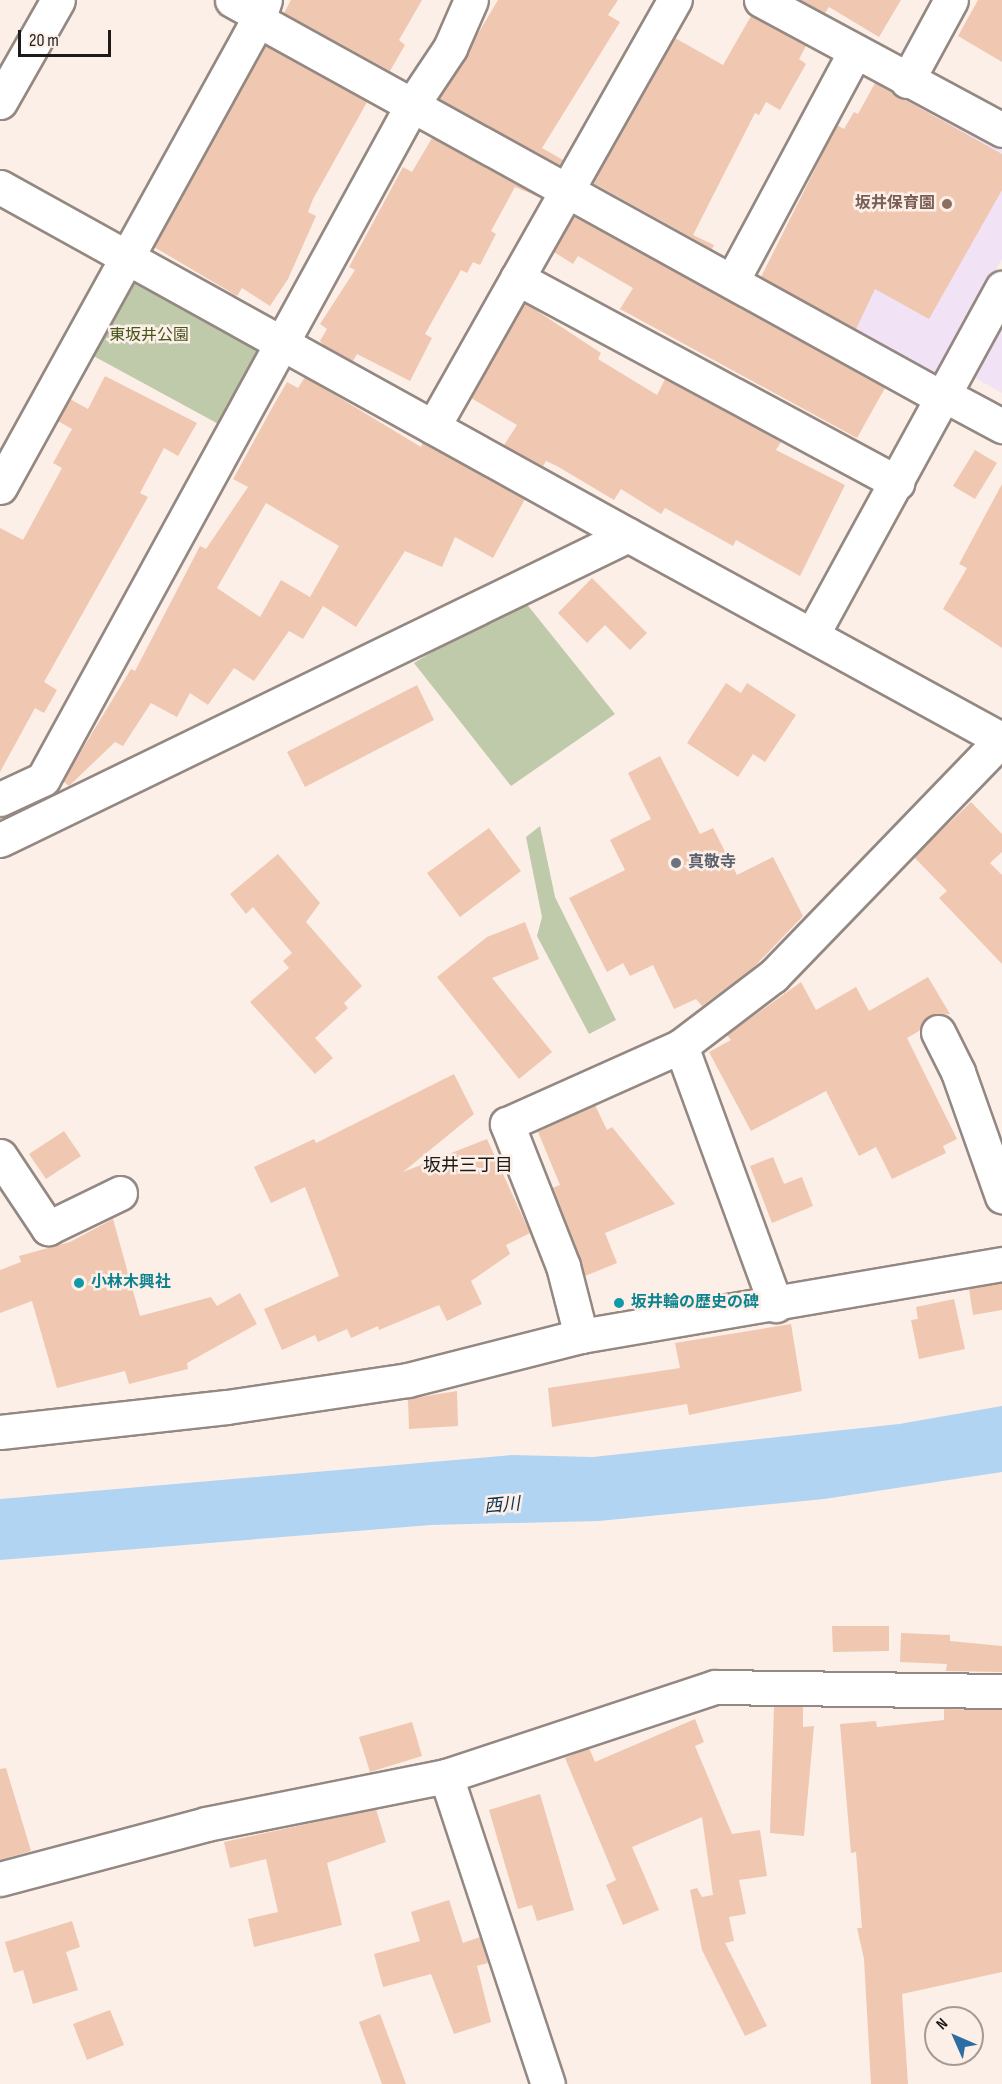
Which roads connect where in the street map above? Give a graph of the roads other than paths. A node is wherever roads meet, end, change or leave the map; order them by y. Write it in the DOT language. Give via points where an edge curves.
graph roads {
  1 [pos="58,0"];
  2 [pos="471,0"];
  3 [pos="675,0"];
  4 [pos="762,0"];
  5 [pos="951,0"];
  6 [pos="253,9"];
  7 [pos="855,52"];
  8 [pos="907,81"];
  9 [pos="0,102"];
  10 [pos="411,105"];
  11 [pos="1002,130"];
  12 [pos="0,187"];
  13 [pos="566,189"];
  14 [pos="127,259"];
  15 [pos="739,268"];
  16 [pos="517,278"];
  17 [pos="1002,288"];
  18 [pos="285,345"];
  19 [pos="945,397"];
  20 [pos="1002,426"];
  21 [pos="433,428"];
  22 [pos="897,483"];
  23 [pos="0,487"];
  24 [pos="628,535"];
  25 [pos="812,635"];
  26 [pos="1002,740"];
  27 [pos="0,799"];
  28 [pos="0,840"];
  29 [pos="938,1032"];
  30 [pos="681,1046"];
  31 [pos="0,1156"];
  32 [pos="120,1193"];
  33 [pos="1002,1196"];
  34 [pos="1002,1264"];
  35 [pos="776,1305"];
  36 [pos="581,1336"];
  37 [pos="0,1432"];
  38 [pos="1002,1691"];
  39 [pos="446,1776"];
  40 [pos="0,1879"];
  41 [pos="548,2084"];
  1 -- 9 [label="street"];
  2 -- 10 [label="street" via="450,48"];
  3 -- 13 [label="street"];
  4 -- 7 [label="street"];
  5 -- 8 [label="street"];
  6 -- 10 [label="street"];
  6 -- 14 [label="street"];
  7 -- 8 [label="street"];
  7 -- 15 [label="street"];
  8 -- 11 [label="street"];
  10 -- 13 [label="street"];
  10 -- 18 [label="street"];
  12 -- 14 [label="street"];
  13 -- 16 [label="street"];
  13 -- 19 [label="street"];
  14 -- 18 [label="street"];
  14 -- 23 [label="street"];
  16 -- 21 [label="street"];
  16 -- 22 [label="street"];
  17 -- 19 [label="street"];
  18 -- 21 [label="street"];
  18 -- 27 [label="street" via="43,779"];
  19 -- 20 [label="street"];
  19 -- 22 [label="street"];
  21 -- 24 [label="street"];
  22 -- 25 [label="street"];
  24 -- 25 [label="street"];
  24 -- 28 [label="street"];
  25 -- 26 [label="street"];
  26 -- 30 [label="street" via="773,976"];
  29 -- 33 [label="street" via="958,1072"];
  30 -- 35 [label="street"];
  30 -- 36 [label="street" via="507,1124 563,1266"];
  31 -- 32 [label="street" via="48,1228"];
  34 -- 35 [label="street"];
  35 -- 36 [label="street"];
  36 -- 37 [label="street" via="408,1380 227,1407"];
  38 -- 39 [label="street" via="715,1687"];
  39 -- 40 [label="street" via="206,1824"];
  39 -- 41 [label="street"];
}
